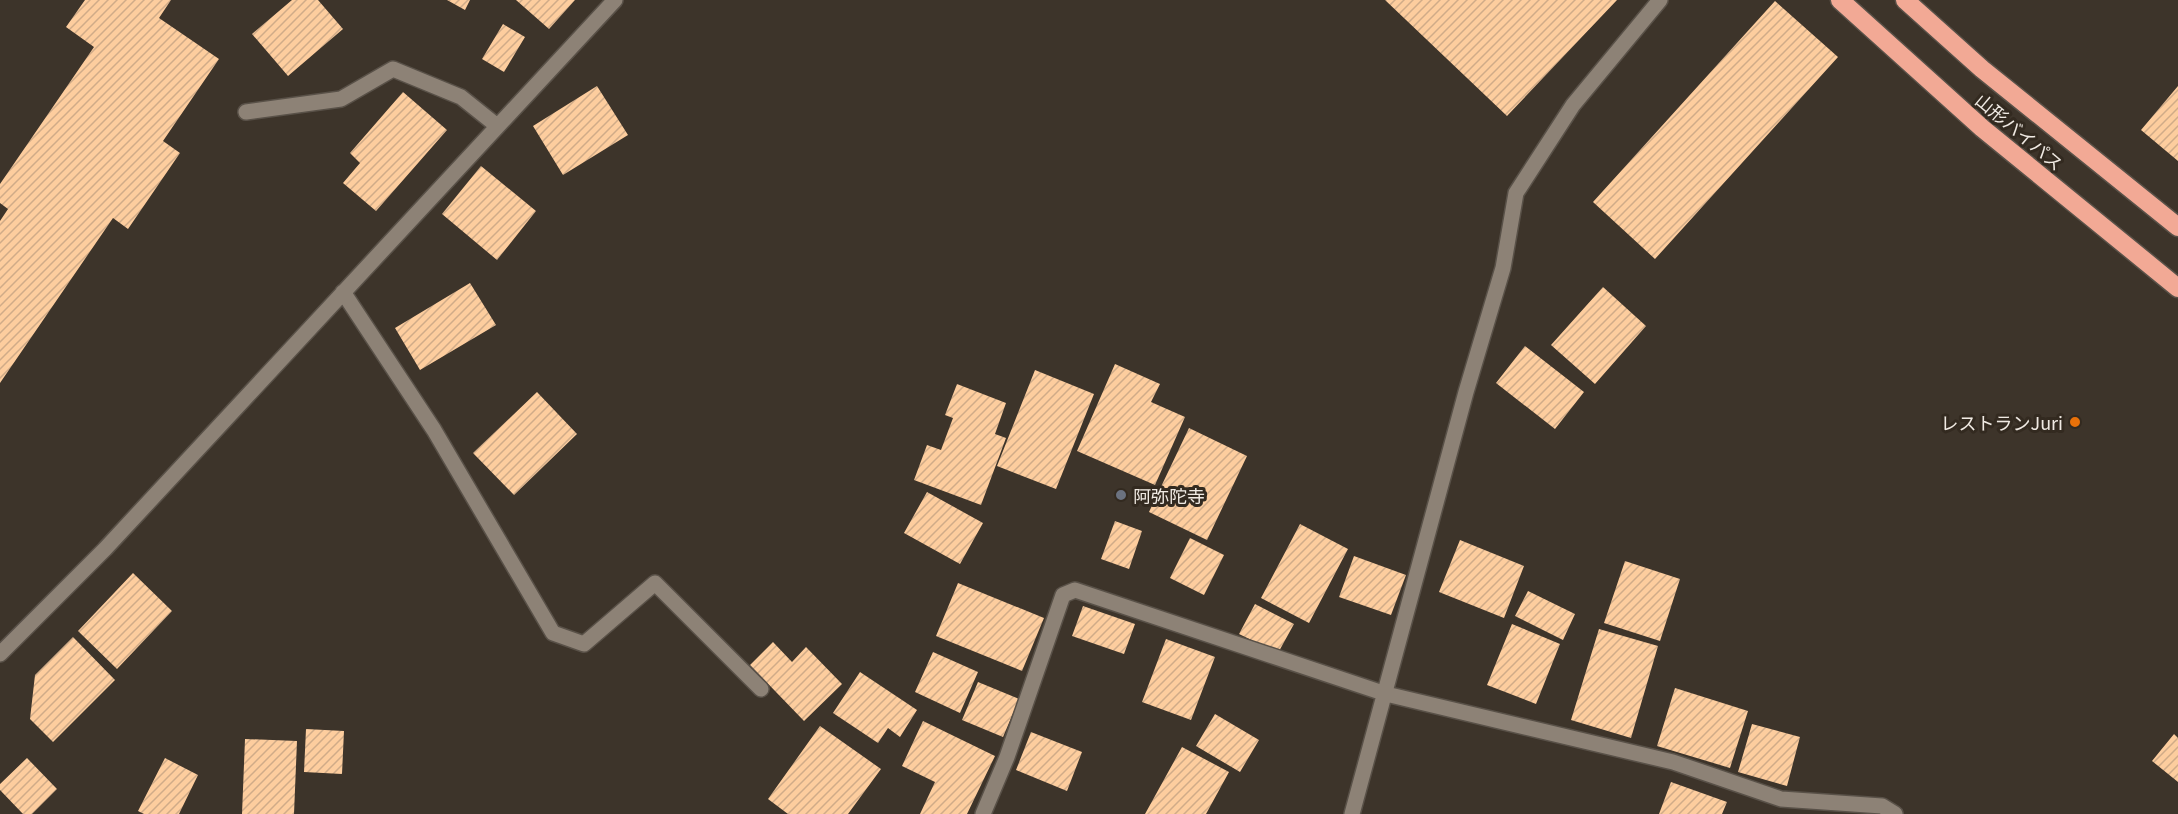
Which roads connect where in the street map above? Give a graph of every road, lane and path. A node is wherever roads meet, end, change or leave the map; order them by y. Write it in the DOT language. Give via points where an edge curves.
graph roads {
  1 [pos="615,0"];
  2 [pos="1660,0"];
  3 [pos="1840,0"];
  4 [pos="1905,0"];
  5 [pos="246,112"];
  6 [pos="496,125"];
  7 [pos="2178,227"];
  8 [pos="2178,288"];
  9 [pos="343,292"];
  10 [pos="0,654"];
  11 [pos="761,689"];
  12 [pos="1386,694"];
  13 [pos="983,814"];
  14 [pos="1352,814"];
  15 [pos="1895,814"];
  1 -- 6 [label="street"];
  2 -- 12 [label="street" via="1573,105 1516,193 1503,268"];
  3 -- 8 [label="highway, 山形バイパス" via="1982,128"];
  4 -- 7 [label="highway, 山形バイパス" via="1982,69"];
  5 -- 6 [label="street" via="341,99 393,69 461,97"];
  6 -- 9 [label="street"];
  9 -- 10 [label="street" via="105,549"];
  9 -- 11 [label="street" via="434,430 553,633 584,644 655,583"];
  12 -- 13 [label="street" via="1075,590 1064,595"];
  12 -- 14 [label="street"];
  12 -- 15 [label="street" via="1673,762 1781,799 1882,806"];
}
